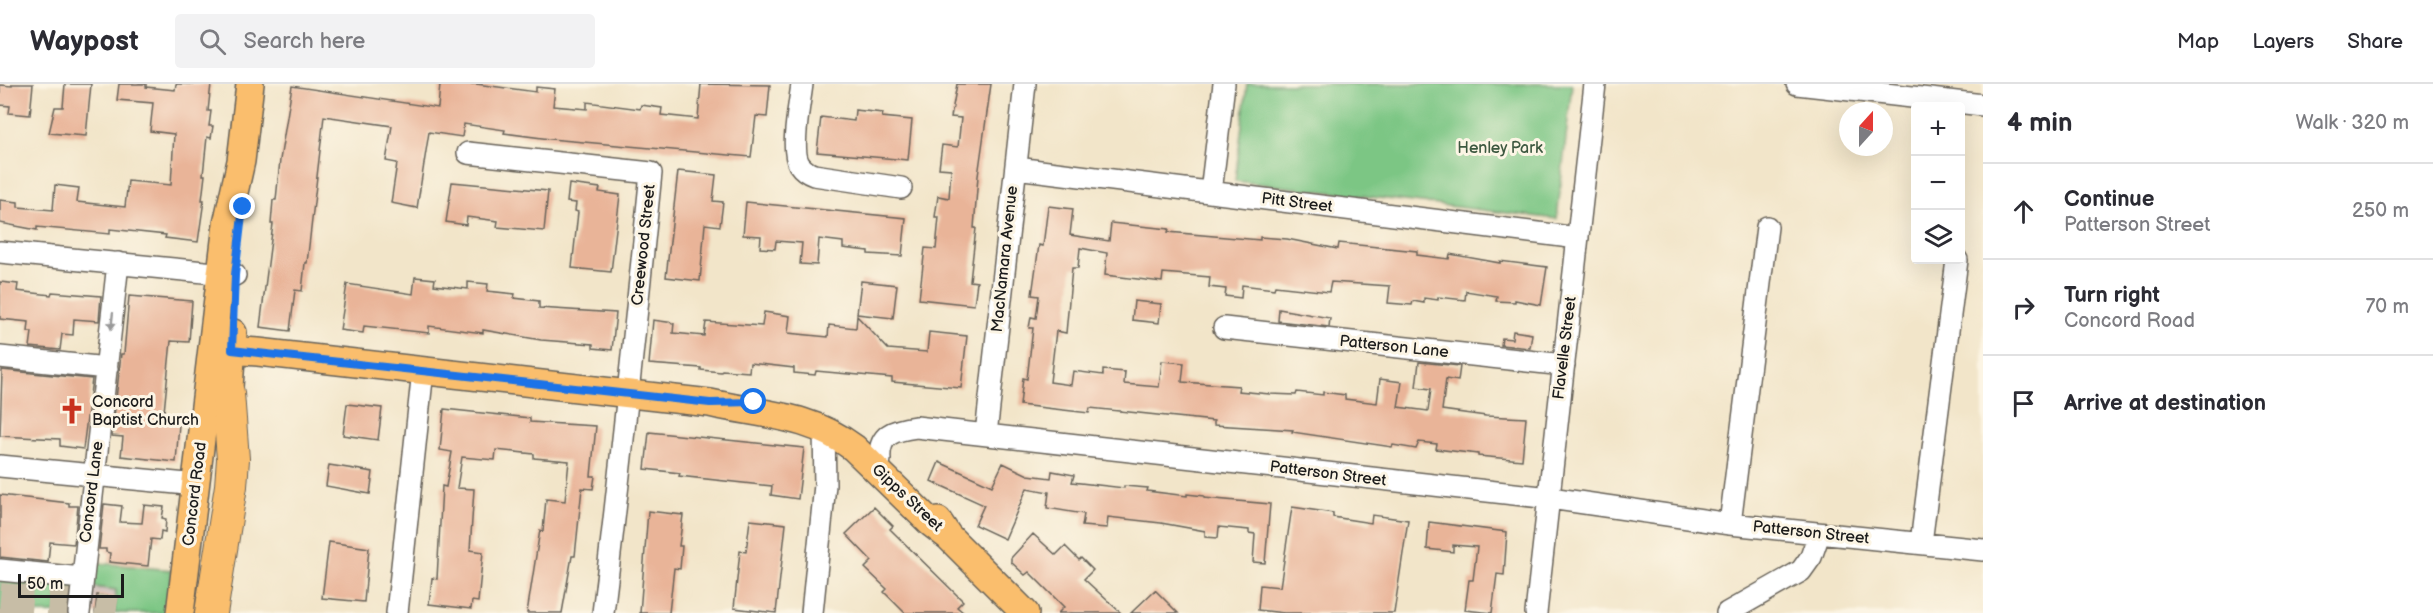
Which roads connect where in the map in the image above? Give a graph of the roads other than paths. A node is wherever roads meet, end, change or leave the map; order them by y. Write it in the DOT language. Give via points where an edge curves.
graph roads {
  1 [pos="250,84"];
  2 [pos="802,84"];
  3 [pos="1025,84"];
  4 [pos="1224,84"];
  5 [pos="1595,84"];
  6 [pos="1797,84"];
  7 [pos="1933,91"];
  8 [pos="1983,105"];
  9 [pos="468,153"];
  10 [pos="1016,168"];
  11 [pos="901,188"];
  12 [pos="1211,192"];
  13 [pos="1767,227"];
  14 [pos="1578,238"];
  15 [pos="0,252"];
  16 [pos="118,263"];
  17 [pos="1956,264"];
  18 [pos="229,274"];
  19 [pos="1224,328"];
  20 [pos="222,350"];
  21 [pos="0,357"];
  22 [pos="1564,365"];
  23 [pos="107,368"];
  24 [pos="423,370"];
  25 [pos="228,393"];
  26 [pos="627,393"];
  27 [pos="710,403"];
  28 [pos="824,429"];
  29 [pos="986,435"];
  30 [pos="873,460"];
  31 [pos="0,466"];
  32 [pos="94,475"];
  33 [pos="197,485"];
  34 [pos="825,485"];
  35 [pos="1550,498"];
  36 [pos="1730,524"];
  37 [pos="1819,534"];
  38 [pos="1921,543"];
  39 [pos="1983,550"];
  40 [pos="0,570"];
  41 [pos="82,578"];
  42 [pos="79,613"];
  43 [pos="180,613"];
  44 [pos="198,613"];
  45 [pos="211,613"];
  46 [pos="397,613"];
  47 [pos="603,613"];
  48 [pos="812,613"];
  49 [pos="1025,613"];
  50 [pos="1536,613"];
  51 [pos="1726,613"];
  1 -- 18 [label="main road, Concord Road" via="242,161 227,224"];
  2 -- 11 [label="street" via="795,151 805,171"];
  3 -- 10 [label="street, MacNamara Avenue"];
  4 -- 12 [label="street"];
  5 -- 14 [label="street, Flavelle Street"];
  6 -- 7 [label="street"];
  7 -- 8 [label="street"];
  9 -- 26 [label="street, Creewood Street" via="651,173"];
  10 -- 12 [label="street, Pitt Street"];
  10 -- 29 [label="street, MacNamara Avenue"];
  12 -- 14 [label="street, Pitt Street"];
  13 -- 36 [label="street"];
  14 -- 22 [label="street, Flavelle Street"];
  15 -- 16 [label="street"];
  16 -- 18 [label="street"];
  16 -- 23 [label="street, Concord Lane, one-way"];
  17 -- 38 [label="street"];
  18 -- 20 [label="main road, Concord Road"];
  19 -- 22 [label="street, Patterson Lane"];
  20 -- 24 [label="main road"];
  20 -- 25 [label="main road, Concord Road"];
  20 -- 33 [label="main road, Concord Road"];
  21 -- 23 [label="street"];
  22 -- 35 [label="street, Flavelle Street"];
  23 -- 32 [label="street, Concord Lane"];
  24 -- 26 [label="main road"];
  24 -- 46 [label="street"];
  25 -- 44 [label="main road, Concord Road" via="215,526"];
  25 -- 45 [label="highway" via="232,468"];
  26 -- 27 [label="main road"];
  26 -- 47 [label="street"];
  27 -- 28 [label="main road" via="788,417"];
  27 -- 30 [label="main road" via="754,402 819,415 847,429"];
  28 -- 30 [label="main road"];
  28 -- 34 [label="street"];
  29 -- 30 [label="street, Patterson Street" via="916,428 893,431 881,442"];
  29 -- 35 [label="street, Patterson Street"];
  30 -- 34 [label="street" via="844,459 831,470"];
  30 -- 49 [label="main road, Gipps Street" via="931,523"];
  31 -- 32 [label="street"];
  32 -- 33 [label="street"];
  32 -- 41 [label="street, Concord Lane"];
  33 -- 43 [label="main road, Concord Road"];
  34 -- 48 [label="street"];
  35 -- 36 [label="street, Patterson Street"];
  35 -- 50 [label="street, Flavelle Street"];
  36 -- 37 [label="street, Patterson Street"];
  37 -- 38 [label="street, Patterson Street"];
  37 -- 51 [label="street" via="1811,557 1800,571"];
  38 -- 39 [label="street, Patterson Street"];
  40 -- 41 [label="street"];
  41 -- 42 [label="street, Concord Lane"];
}
